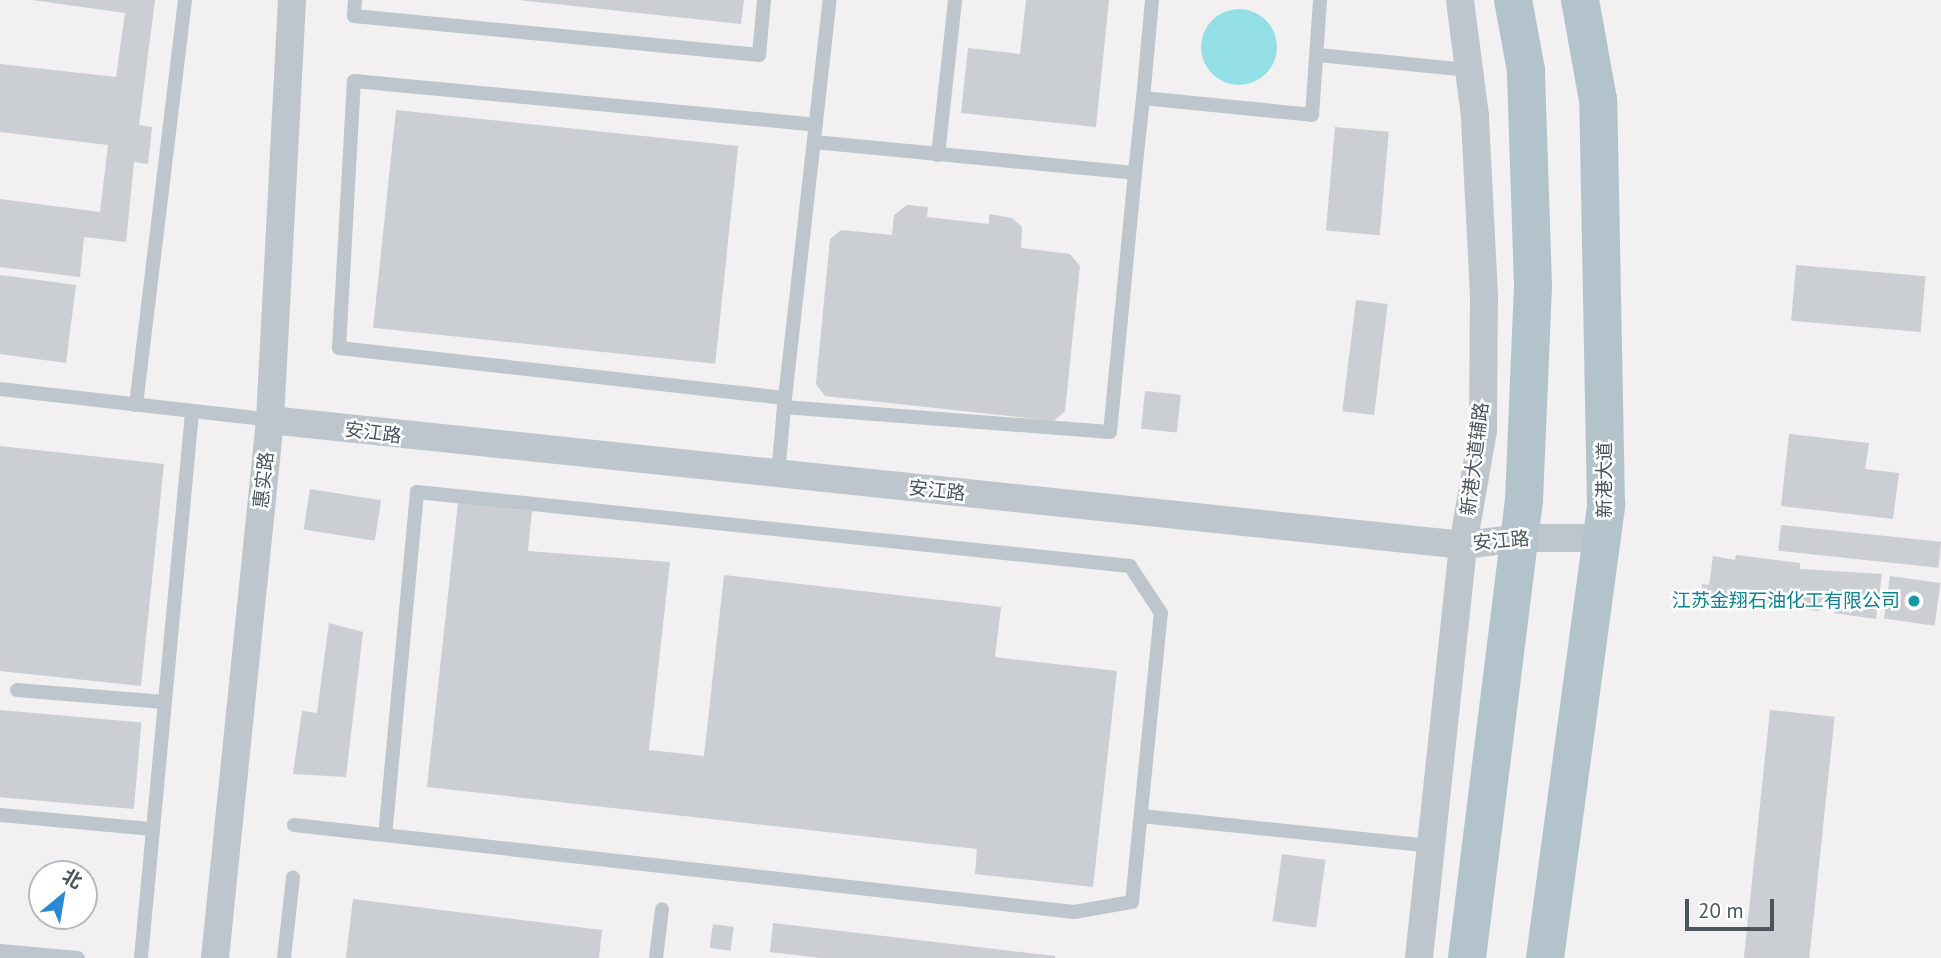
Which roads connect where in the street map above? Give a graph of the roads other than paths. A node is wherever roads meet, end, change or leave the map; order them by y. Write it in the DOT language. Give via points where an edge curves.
graph roads {
  1 [pos="185,0"];
  2 [pos="292,0"];
  3 [pos="355,0"];
  4 [pos="764,0"];
  5 [pos="830,0"];
  6 [pos="955,0"];
  7 [pos="1152,0"];
  8 [pos="1320,0"];
  9 [pos="1460,0"];
  10 [pos="1513,0"];
  11 [pos="1580,0"];
  12 [pos="1318,55"];
  13 [pos="1469,70"];
  14 [pos="1143,98"];
  15 [pos="816,125"];
  16 [pos="814,142"];
  17 [pos="938,155"];
  18 [pos="1135,173"];
  19 [pos="0,389"];
  20 [pos="785,402"];
  21 [pos="136,405"];
  22 [pos="192,412"];
  23 [pos="270,420"];
  24 [pos="778,475"];
  25 [pos="1521,538"];
  26 [pos="1604,538"];
  27 [pos="1464,545"];
  28 [pos="17,690"];
  29 [pos="164,702"];
  30 [pos="0,815"];
  31 [pos="1141,816"];
  32 [pos="294,825"];
  33 [pos="152,830"];
  34 [pos="385,834"];
  35 [pos="1432,846"];
  36 [pos="293,878"];
  37 [pos="662,909"];
  38 [pos="0,951"];
  39 [pos="78,958"];
  40 [pos="141,958"];
  41 [pos="215,958"];
  42 [pos="284,958"];
  43 [pos="656,958"];
  44 [pos="1419,958"];
  45 [pos="1467,958"];
  46 [pos="1545,958"];
  1 -- 21 [label="lane"];
  2 -- 23 [label="street, 惠实路"];
  3 -- 4 [label="lane" via="354,16 759,55"];
  5 -- 15 [label="lane"];
  6 -- 17 [label="lane"];
  7 -- 14 [label="lane"];
  8 -- 12 [label="lane"];
  9 -- 13 [label="street, 新港大道辅路"];
  10 -- 25 [label="main road" via="1526,70 1533,285"];
  11 -- 26 [label="main road, 新港大道" via="1598,100"];
  12 -- 13 [label="lane"];
  12 -- 14 [label="lane" via="1312,114"];
  13 -- 27 [label="street, 新港大道辅路" via="1485,296 1483,430"];
  14 -- 18 [label="lane"];
  15 -- 16 [label="lane"];
  15 -- 20 [label="lane" via="354,81 340,348"];
  16 -- 17 [label="lane"];
  16 -- 20 [label="lane"];
  17 -- 18 [label="lane"];
  18 -- 20 [label="lane" via="1110,432"];
  19 -- 21 [label="lane"];
  20 -- 24 [label="lane"];
  21 -- 22 [label="lane"];
  22 -- 23 [label="lane"];
  22 -- 29 [label="lane"];
  23 -- 24 [label="street, 安江路"];
  23 -- 41 [label="street, 惠实路"];
  24 -- 27 [label="street, 安江路"];
  25 -- 26 [label="street, 安江路"];
  25 -- 27 [label="street, 安江路"];
  25 -- 45 [label="main road"];
  26 -- 46 [label="main road, 新港大道"];
  27 -- 35 [label="street, 新港大道辅路"];
  28 -- 29 [label="lane"];
  29 -- 33 [label="lane"];
  30 -- 33 [label="lane"];
  31 -- 34 [label="lane" via="1132,902 1074,912"];
  31 -- 34 [label="lane" via="1161,613 1130,566 417,492"];
  31 -- 35 [label="lane"];
  32 -- 34 [label="lane"];
  33 -- 40 [label="lane"];
  35 -- 44 [label="street, 新港大道辅路"];
  36 -- 42 [label="lane"];
  37 -- 43 [label="lane"];
  38 -- 39 [label="lane"];
}
